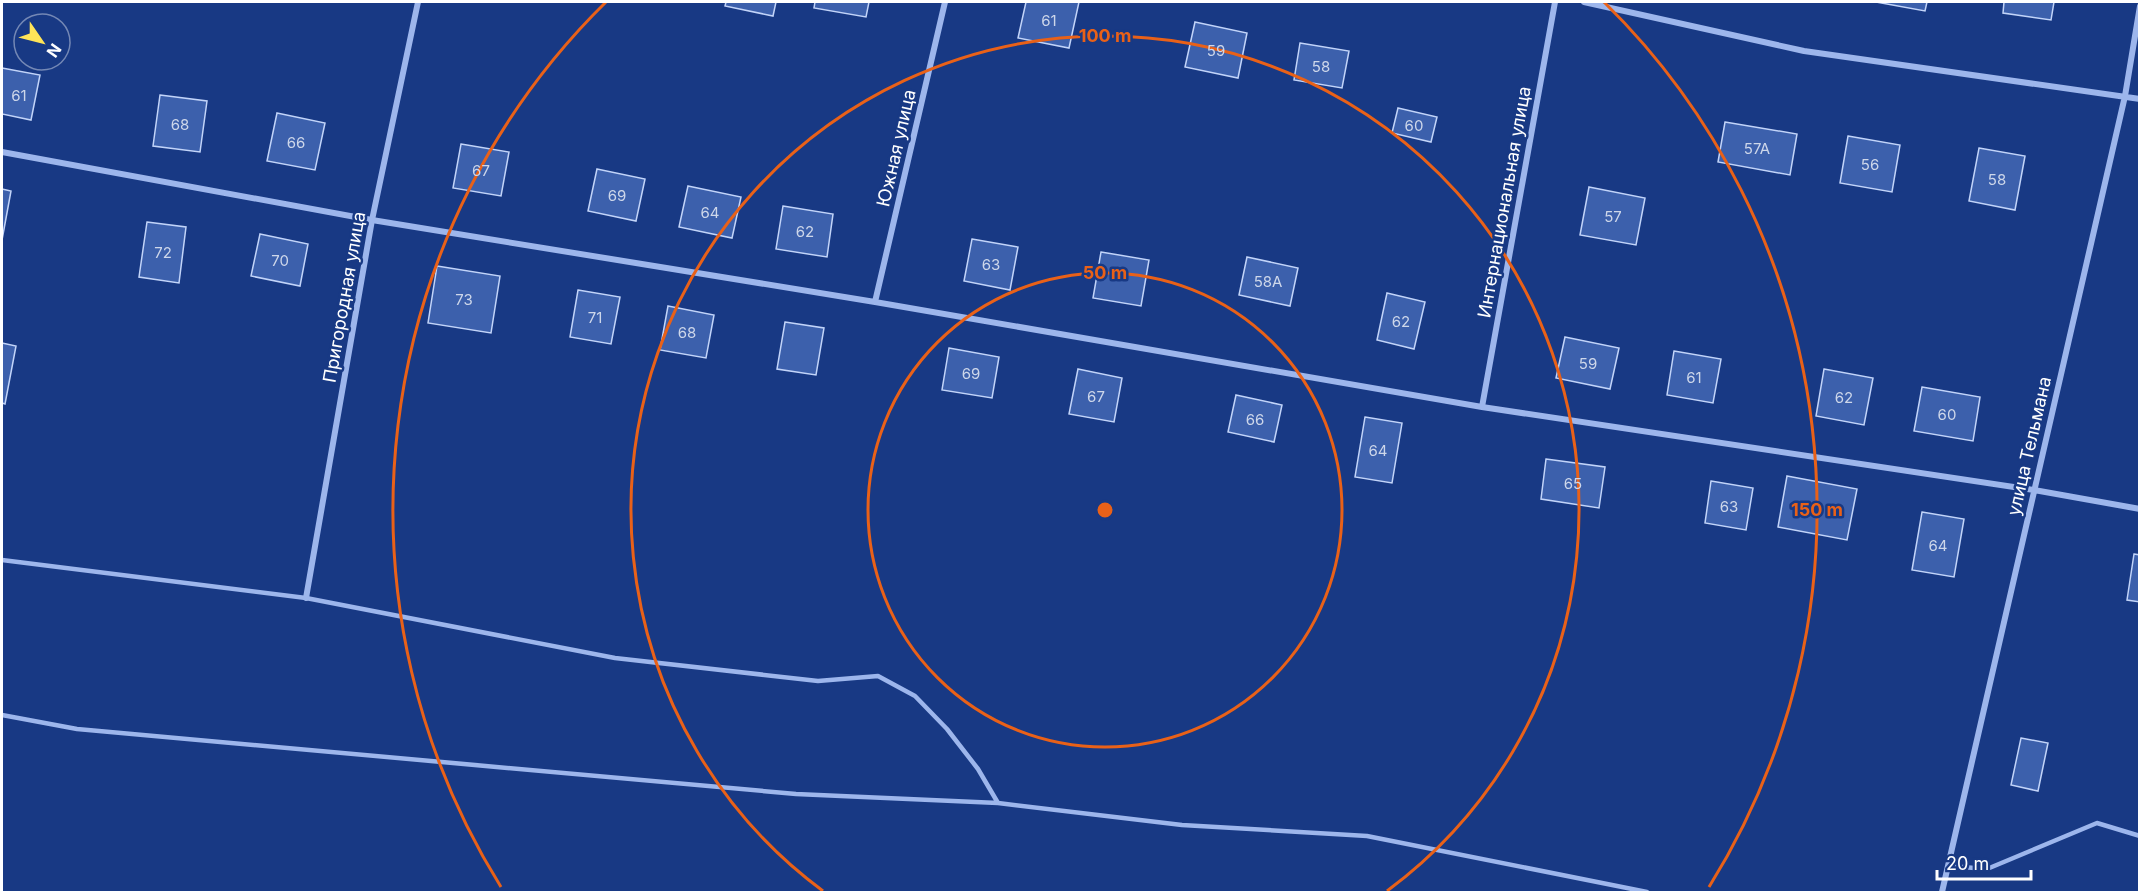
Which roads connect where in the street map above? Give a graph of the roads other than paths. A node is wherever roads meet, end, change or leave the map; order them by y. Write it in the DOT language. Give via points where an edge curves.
graph roads {
  1 [pos="418,2"];
  2 [pos="945,2"];
  3 [pos="1555,2"];
  4 [pos="1584,2"];
  5 [pos="2139,6"];
  6 [pos="2125,96"];
  7 [pos="2139,99"];
  8 [pos="2,152"];
  9 [pos="372,219"];
  10 [pos="875,302"];
  11 [pos="1482,407"];
  12 [pos="2034,490"];
  13 [pos="2139,509"];
  14 [pos="2,560"];
  15 [pos="306,598"];
  16 [pos="2,715"];
  17 [pos="998,803"];
  18 [pos="2139,836"];
  19 [pos="1950,866"];
  20 [pos="1647,892"];
  21 [pos="1942,892"];
  1 -- 9 [label="street, Пригородная улица"];
  2 -- 10 [label="street, Южная улица"];
  3 -- 11 [label="street, Интернациональная улица"];
  4 -- 6 [label="street" via="1804,51"];
  5 -- 6 [label="street, улица Тельмана"];
  6 -- 7 [label="street"];
  6 -- 12 [label="street, улица Тельмана"];
  8 -- 9 [label="street"];
  9 -- 10 [label="street"];
  9 -- 15 [label="street, Пригородная улица"];
  10 -- 11 [label="street"];
  11 -- 12 [label="street"];
  12 -- 13 [label="street"];
  12 -- 19 [label="street, улица Тельмана"];
  14 -- 15 [label="lane"];
  15 -- 17 [label="lane" via="615,658 818,681 878,676 915,696 947,729"];
  16 -- 17 [label="lane" via="77,729 796,794"];
  17 -- 20 [label="lane" via="1182,825 1367,836"];
  18 -- 19 [label="lane" via="2097,823 1987,869"];
  19 -- 21 [label="street, улица Тельмана"];
}
